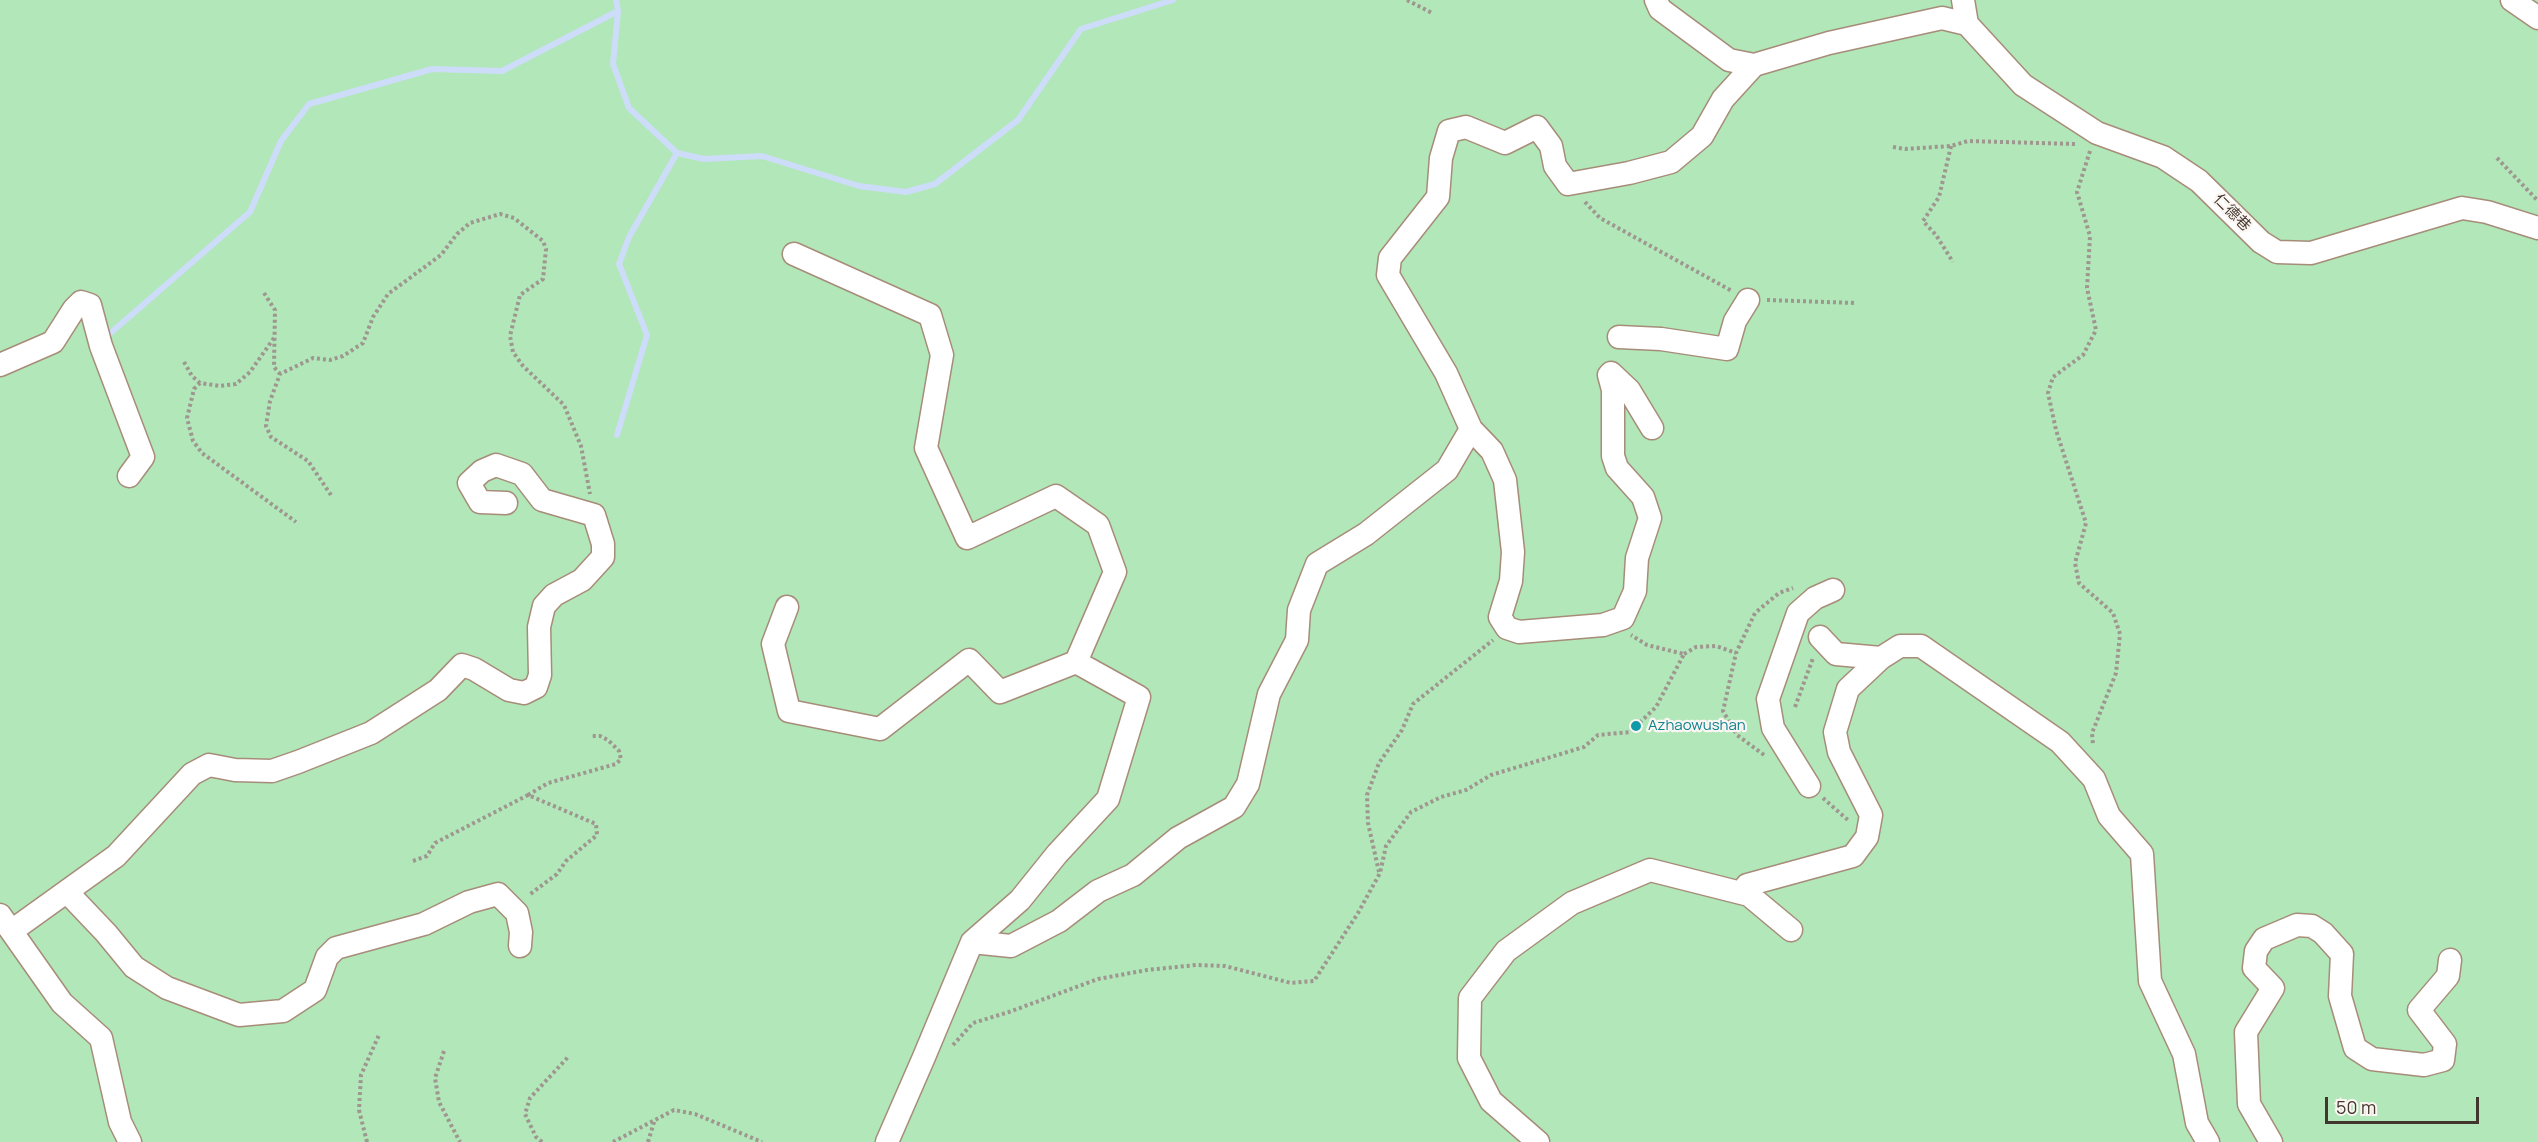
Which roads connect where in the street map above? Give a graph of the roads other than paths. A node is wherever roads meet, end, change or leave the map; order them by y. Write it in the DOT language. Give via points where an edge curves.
graph roads {
  1 [pos="1656,0"];
  2 [pos="1963,0"];
  3 [pos="2512,0"];
  4 [pos="2538,18"];
  5 [pos="1967,24"];
  6 [pos="1754,65"];
  7 [pos="2538,228"];
  8 [pos="794,254"];
  9 [pos="1748,300"];
  10 [pos="1619,337"];
  11 [pos="0,365"];
  12 [pos="1652,428"];
  13 [pos="1471,429"];
  14 [pos="129,476"];
  15 [pos="506,503"];
  16 [pos="1833,590"];
  17 [pos="787,607"];
  18 [pos="1820,637"];
  19 [pos="1881,657"];
  20 [pos="1076,662"];
  21 [pos="1809,786"];
  22 [pos="68,893"];
  23 [pos="1749,895"];
  24 [pos="6,923"];
  25 [pos="1791,930"];
  26 [pos="972,942"];
  27 [pos="520,946"];
  28 [pos="2450,960"];
  29 [pos="130,1142"];
  30 [pos="886,1142"];
  31 [pos="1538,1142"];
  32 [pos="2208,1142"];
  33 [pos="2271,1142"];
  1 -- 6 [label="street" via="1660,9 1729,60"];
  2 -- 5 [label="street"];
  3 -- 4 [label="street"];
  5 -- 6 [label="street" via="1942,18 1829,43"];
  5 -- 7 [label="street, 仁德巷" via="2023,85 2097,133 2163,157 2199,181 2261,242 2277,252 2311,253 2462,208"];
  6 -- 13 [label="street" via="1723,99 1702,136 1671,162 1629,173 1568,184 1555,166 1551,146 1537,127 1505,143 1466,127 1449,131 1441,158 1438,197 1390,258 1388,275 1446,373"];
  8 -- 20 [label="street" via="930,315 942,355 926,448 968,538 1056,496 1098,525 1115,572"];
  9 -- 10 [label="street" via="1735,321 1727,349"];
  11 -- 14 [label="street" via="53,342 74,309 81,302 90,305 101,346 143,457"];
  12 -- 13 [label="street" via="1629,390 1611,373 1613,456 1617,468 1643,497 1650,518 1637,558 1635,591 1623,618 1603,625 1519,632 1508,628 1500,617 1511,581 1513,552 1505,480 1492,451"];
  13 -- 26 [label="street" via="1447,470 1366,534 1317,564 1299,609 1297,640 1269,694 1248,784 1234,807 1178,838 1133,875 1098,891 1059,921 1011,946"];
  15 -- 22 [label="street" via="480,502 469,483 496,465 522,474 542,500 594,515 603,544 603,558 582,580 554,595 544,606 536,687 524,693 509,690 462,665 438,690 371,733 298,762 272,771 209,765 192,774 116,856"];
  16 -- 21 [label="street" via="1815,598 1798,613 1768,699 1773,728"];
  17 -- 20 [label="street" via="773,644 789,711 880,729 969,660 1000,692"];
  18 -- 19 [label="street" via="1836,654"];
  19 -- 23 [label="street" via="1848,689 1835,732 1839,752 1871,815 1867,837 1853,856 1747,885"];
  19 -- 32 [label="street" via="1900,646 1920,646 2060,742 2094,779 2109,816 2142,854 2150,981 2184,1054 2197,1123"];
  20 -- 26 [label="street" via="1139,697 1108,798 1020,900"];
  22 -- 24 [label="street"];
  22 -- 27 [label="street" via="134,967 167,988 239,1015 283,1011 315,990 327,957 336,948 424,924 469,902 498,894 517,913"];
  23 -- 25 [label="street"];
  23 -- 31 [label="street" via="1650,870 1572,903 1506,951 1470,998 1469,1058 1491,1101"];
  24 -- 29 [label="street" via="62,1003 101,1038 120,1122"];
  26 -- 30 [label="street"];
  28 -- 33 [label="street" via="2448,976 2419,1010 2445,1044 2444,1060 2424,1065 2372,1059 2355,1048 2340,996 2342,954 2323,933 2312,926 2297,925 2264,939 2256,951 2254,968 2273,988 2246,1032 2249,1104"];
}
